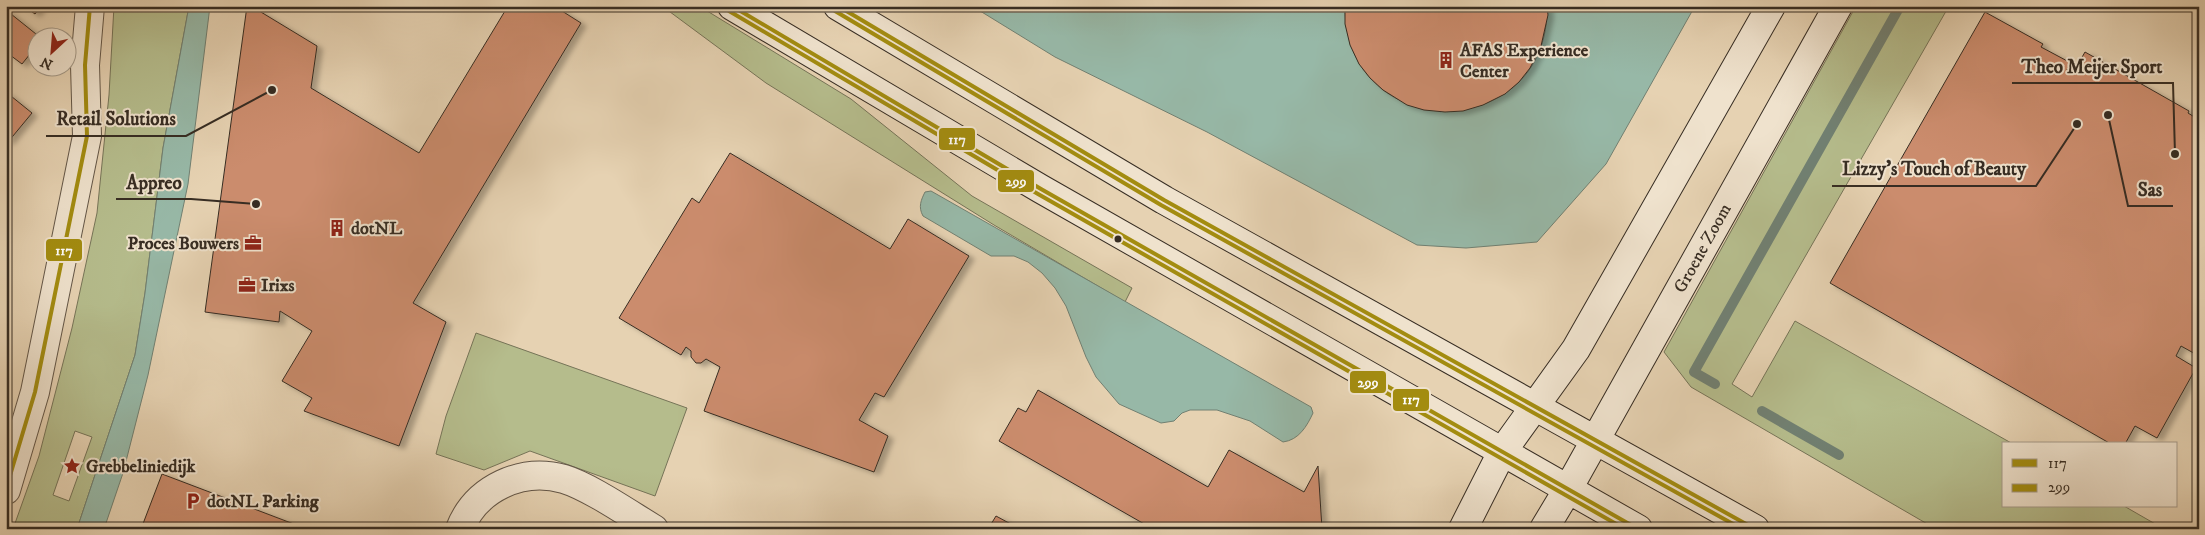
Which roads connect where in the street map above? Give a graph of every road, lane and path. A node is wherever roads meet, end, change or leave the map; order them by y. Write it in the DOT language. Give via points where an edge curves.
graph roads {
  1 [pos="90,6"];
  2 [pos="732,6"];
  3 [pos="838,6"];
  4 [pos="1771,6"];
  5 [pos="1838,6"];
  6 [pos="1534,406"];
  7 [pos="1595,440"];
  8 [pos="1502,452"];
  9 [pos="6,490"];
  10 [pos="1568,490"];
  11 [pos="460,529"];
  12 [pos="654,529"];
  13 [pos="1463,529"];
  14 [pos="1544,529"];
  15 [pos="1638,529"];
  16 [pos="1755,529"];
  1 -- 9 [label="main road" via="85,65 87,136 35,392"];
  2 -- 8 [label="main road" via="1049,194"];
  3 -- 6 [label="main road" via="1164,200"];
  4 -- 6 [label="main road" via="1576,349"];
  5 -- 7 [label="main road, Groene Zoom"];
  6 -- 7 [label="main road"];
  6 -- 8 [label="main road"];
  7 -- 10 [label="main road, Groene Zoom"];
  7 -- 16 [label="main road"];
  8 -- 10 [label="main road"];
  8 -- 13 [label="main road"];
  10 -- 14 [label="main road, Groene Zoom"];
  10 -- 15 [label="main road"];
  11 -- 12 [label="main road" via="472,506 484,493 520,478 544,477 579,485"];
}
